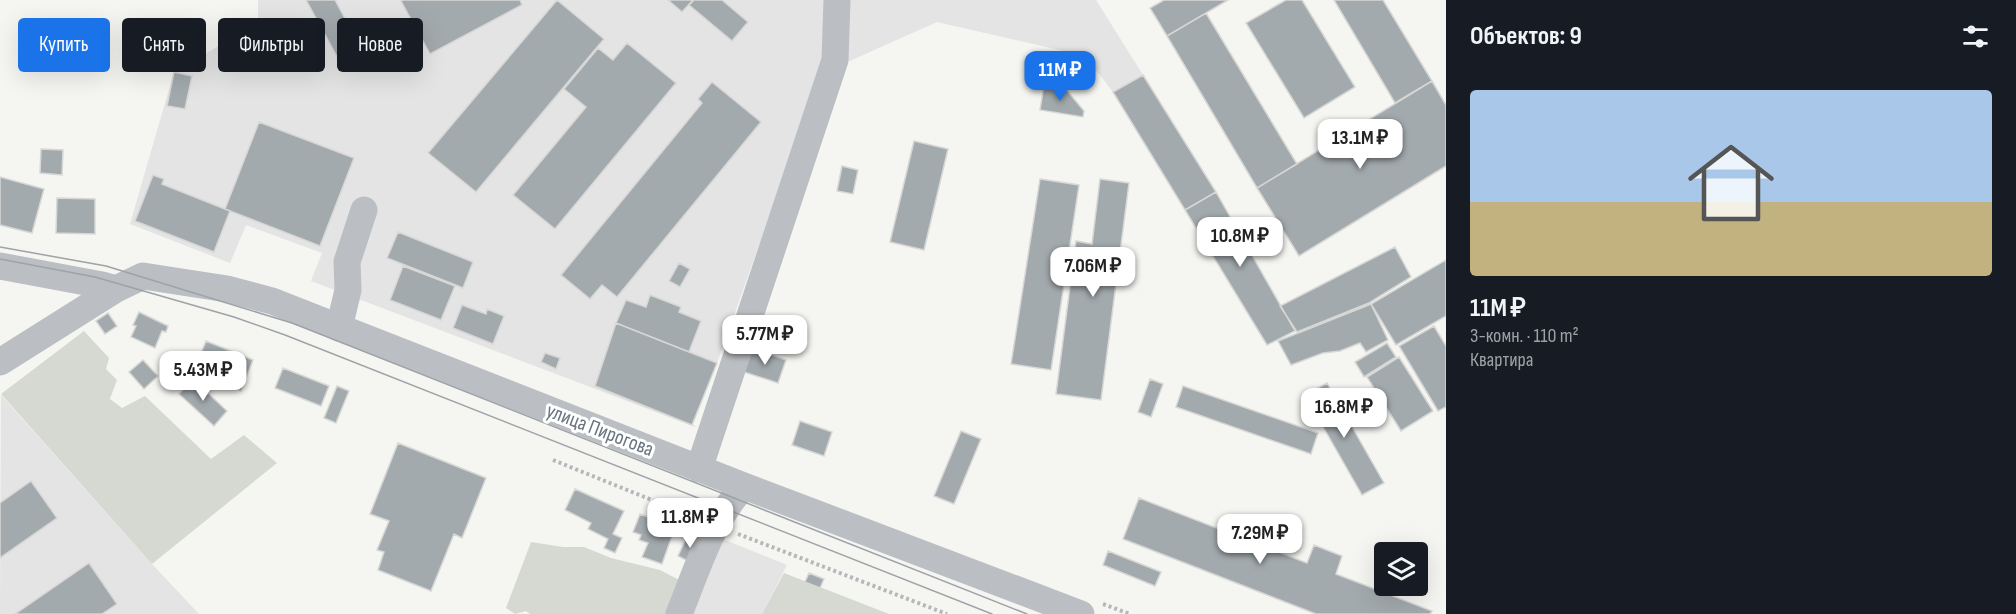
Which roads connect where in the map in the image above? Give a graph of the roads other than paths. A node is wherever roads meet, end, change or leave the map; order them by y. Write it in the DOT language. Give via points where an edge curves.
graph roads {
  1 [pos="837,0"];
  2 [pos="364,210"];
  3 [pos="0,266"];
  4 [pos="116,289"];
  5 [pos="339,327"];
  6 [pos="0,362"];
  7 [pos="699,469"];
  8 [pos="744,486"];
  9 [pos="1064,611"];
  10 [pos="679,614"];
  1 -- 7 [label="street" via="836,60"];
  2 -- 5 [label="street" via="347,262 348,290"];
  3 -- 4 [label="street"];
  4 -- 5 [label="street, улица Пирогова" via="142,276 182,281 272,301"];
  4 -- 6 [label="street, улица Пирогова"];
  5 -- 7 [label="street, улица Пирогова"];
  7 -- 8 [label="street, улица Пирогова"];
  8 -- 9 [label="street, улица Пирогова"];
  8 -- 10 [label="street" via="715,525"];
}
